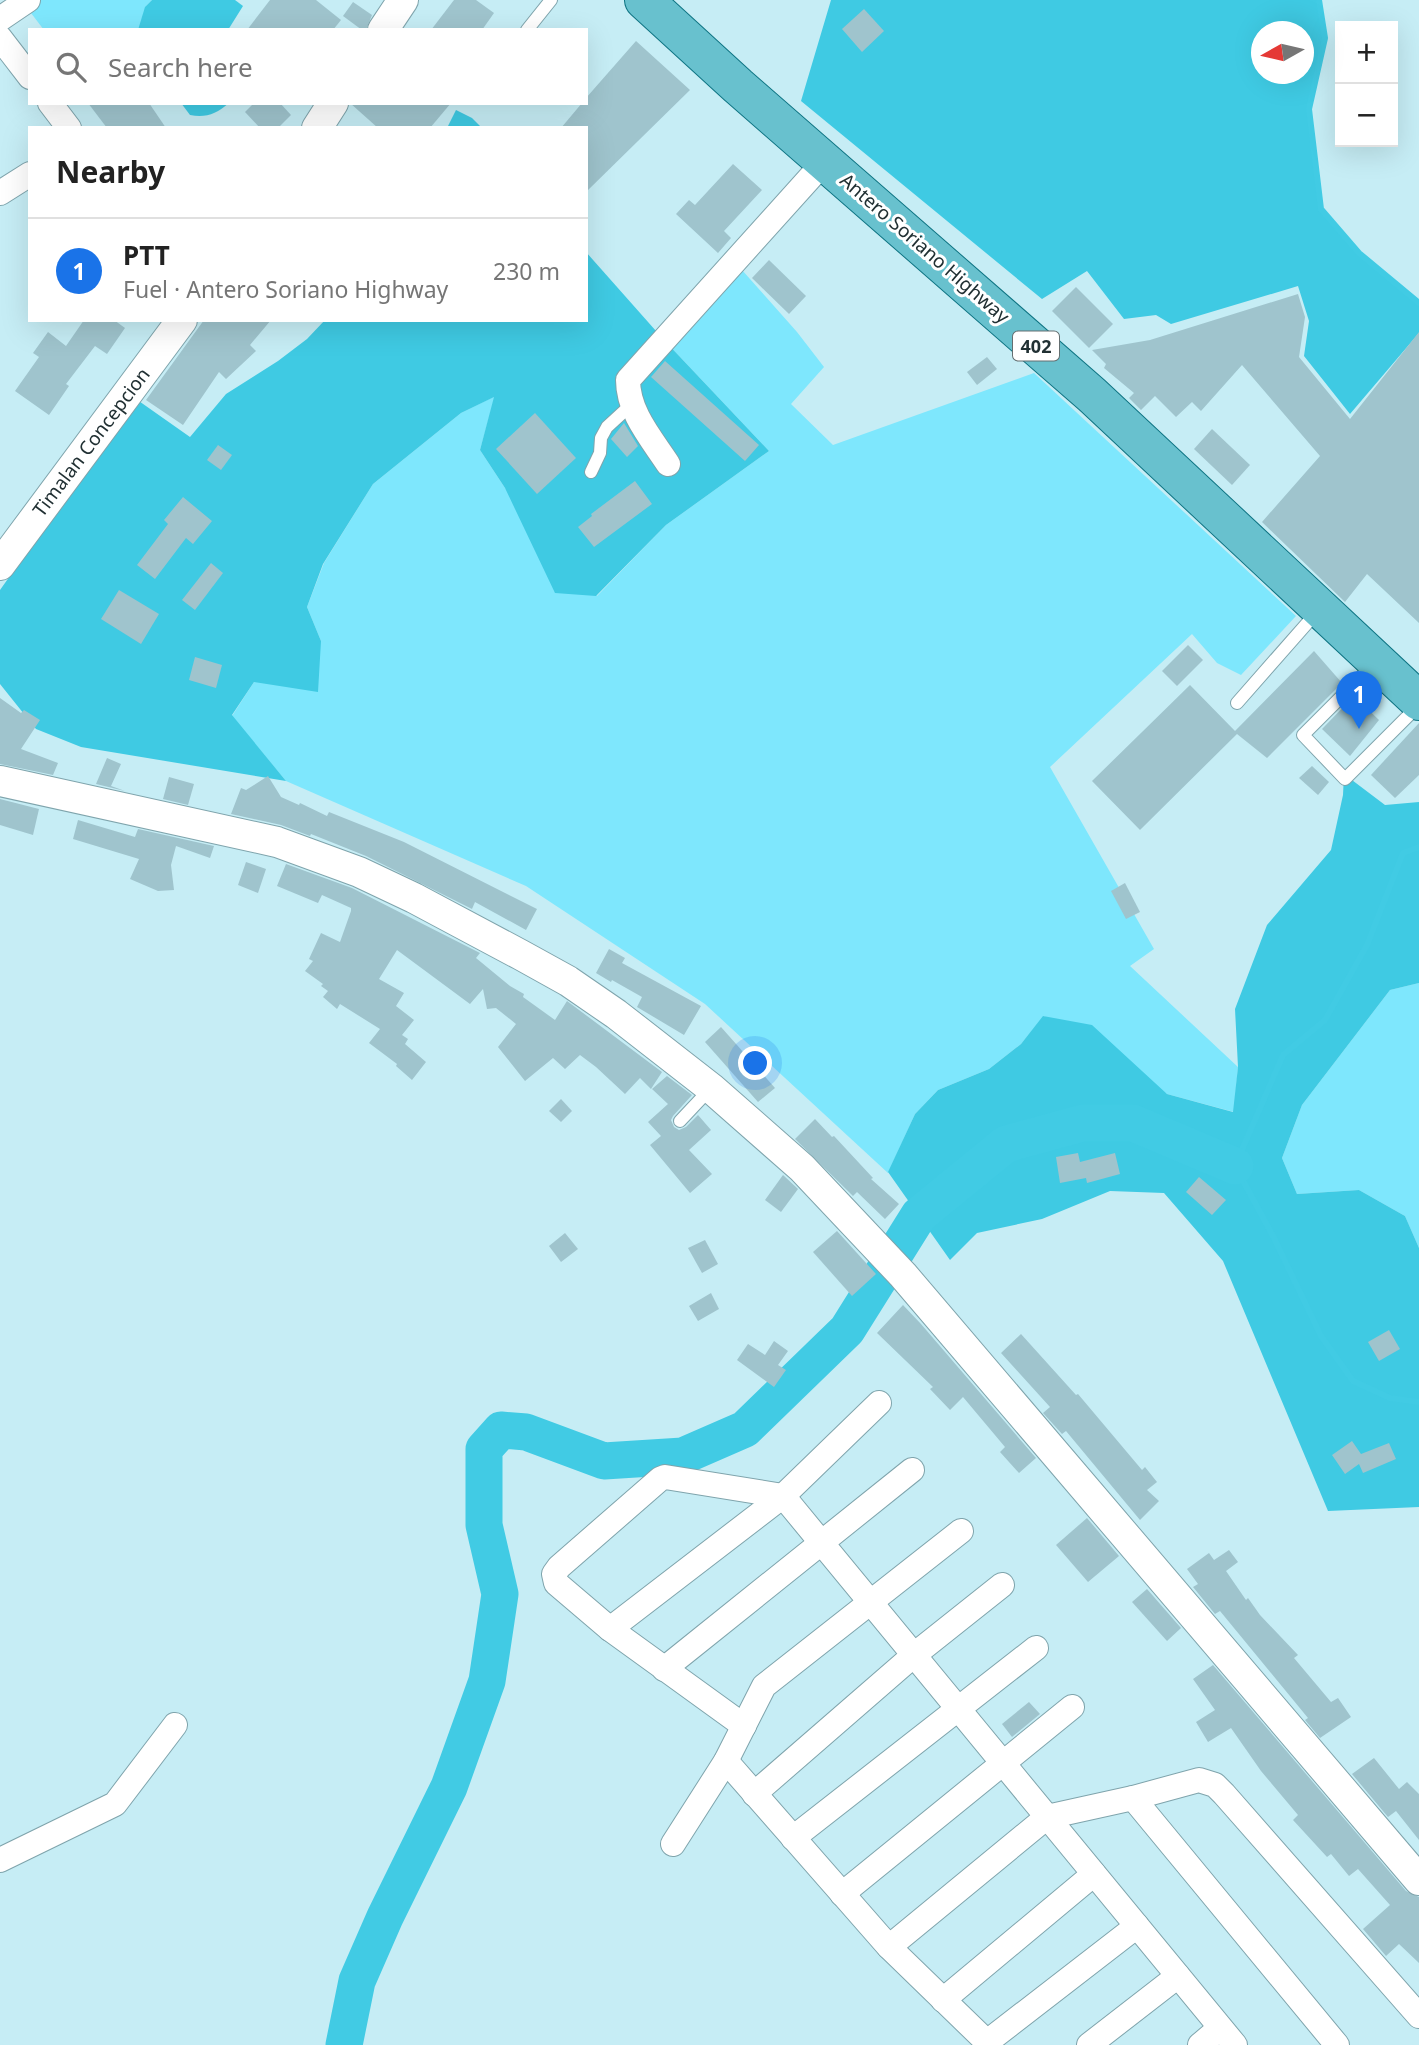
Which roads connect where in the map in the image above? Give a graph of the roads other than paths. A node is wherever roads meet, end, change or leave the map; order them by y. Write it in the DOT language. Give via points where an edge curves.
graph roads {
  1 [pos="28,0"];
  2 [pos="403,0"];
  3 [pos="551,0"];
  4 [pos="644,0"];
  5 [pos="0,19"];
  6 [pos="384,28"];
  7 [pos="529,28"];
  8 [pos="0,38"];
  9 [pos="28,74"];
  10 [pos="52,105"];
  11 [pos="67,126"];
  12 [pos="825,160"];
  13 [pos="28,175"];
  14 [pos="0,193"];
  15 [pos="180,322"];
  16 [pos="632,404"];
  17 [pos="668,464"];
  18 [pos="591,472"];
  19 [pos="4,552"];
  20 [pos="1320,608"];
  21 [pos="1377,661"];
  22 [pos="1237,703"];
  23 [pos="1419,703"];
  24 [pos="0,781"];
  25 [pos="711,1088"];
  26 [pos="680,1121"];
  27 [pos="879,1403"];
  28 [pos="912,1470"];
  29 [pos="783,1496"];
  30 [pos="961,1531"];
  31 [pos="823,1544"];
  32 [pos="1002,1585"];
  33 [pos="870,1602"];
  34 [pos="610,1629"];
  35 [pos="1036,1648"];
  36 [pos="914,1655"];
  37 [pos="664,1669"];
  38 [pos="1072,1707"];
  39 [pos="958,1709"];
  40 [pos="175,1725"];
  41 [pos="744,1726"];
  42 [pos="726,1761"];
  43 [pos="1003,1764"];
  44 [pos="754,1794"];
  45 [pos="1133,1798"];
  46 [pos="1047,1817"];
  47 [pos="793,1838"];
  48 [pos="673,1844"];
  49 [pos="0,1860"];
  50 [pos="1094,1874"];
  51 [pos="1419,1880"];
  52 [pos="842,1894"];
  53 [pos="1137,1926"];
  54 [pos="889,1947"];
  55 [pos="1178,1976"];
  56 [pos="943,2000"];
  57 [pos="1419,2016"];
  58 [pos="1227,2036"];
  59 [pos="989,2044"];
  60 [pos="1089,2045"];
  61 [pos="1199,2045"];
  62 [pos="1337,2045"];
  1 -- 5 [label="street"];
  2 -- 6 [label="street"];
  3 -- 7 [label="lane"];
  4 -- 12 [label="main road, Antero Soriano Highway / 402"];
  8 -- 9 [label="street"];
  10 -- 11 [label="street"];
  12 -- 16 [label="street" via="628,380"];
  12 -- 20 [label="main road, Antero Soriano Highway / 402" via="1092,395"];
  13 -- 14 [label="street"];
  15 -- 19 [label="street, Timalan Concepcion"];
  16 -- 17 [label="street"];
  16 -- 18 [label="lane" via="607,427"];
  20 -- 21 [label="main road, Antero Soriano Highway / 402"];
  20 -- 22 [label="lane"];
  21 -- 23 [label="main road, Antero Soriano Highway / 402"];
  21 -- 23 [label="lane" via="1303,735 1345,779"];
  24 -- 25 [label="street" via="277,842 359,872 568,981"];
  25 -- 26 [label="lane"];
  25 -- 51 [label="street" via="802,1168 903,1275"];
  27 -- 29 [label="street"];
  28 -- 31 [label="street"];
  29 -- 31 [label="street"];
  29 -- 34 [label="street"];
  29 -- 34 [label="street" via="671,1476 660,1479 554,1574 556,1583"];
  30 -- 33 [label="street"];
  31 -- 33 [label="street"];
  31 -- 37 [label="street"];
  32 -- 36 [label="street"];
  33 -- 36 [label="street"];
  33 -- 41 [label="street" via="764,1686"];
  34 -- 37 [label="street"];
  35 -- 39 [label="street"];
  36 -- 39 [label="street"];
  36 -- 44 [label="street"];
  37 -- 41 [label="street"];
  38 -- 43 [label="street"];
  39 -- 43 [label="street"];
  39 -- 47 [label="street"];
  40 -- 49 [label="street" via="115,1804"];
  41 -- 42 [label="street"];
  42 -- 44 [label="street"];
  42 -- 48 [label="street"];
  43 -- 46 [label="street"];
  43 -- 52 [label="street"];
  44 -- 47 [label="street"];
  45 -- 46 [label="street"];
  45 -- 57 [label="street" via="1199,1780 1215,1785"];
  45 -- 62 [label="street"];
  46 -- 50 [label="street"];
  46 -- 54 [label="street"];
  47 -- 52 [label="street"];
  50 -- 53 [label="street"];
  50 -- 56 [label="street"];
  52 -- 54 [label="street"];
  53 -- 55 [label="street"];
  53 -- 59 [label="street"];
  54 -- 56 [label="street"];
  55 -- 58 [label="street"];
  55 -- 60 [label="street"];
  56 -- 59 [label="street"];
  58 -- 61 [label="street"];
}
